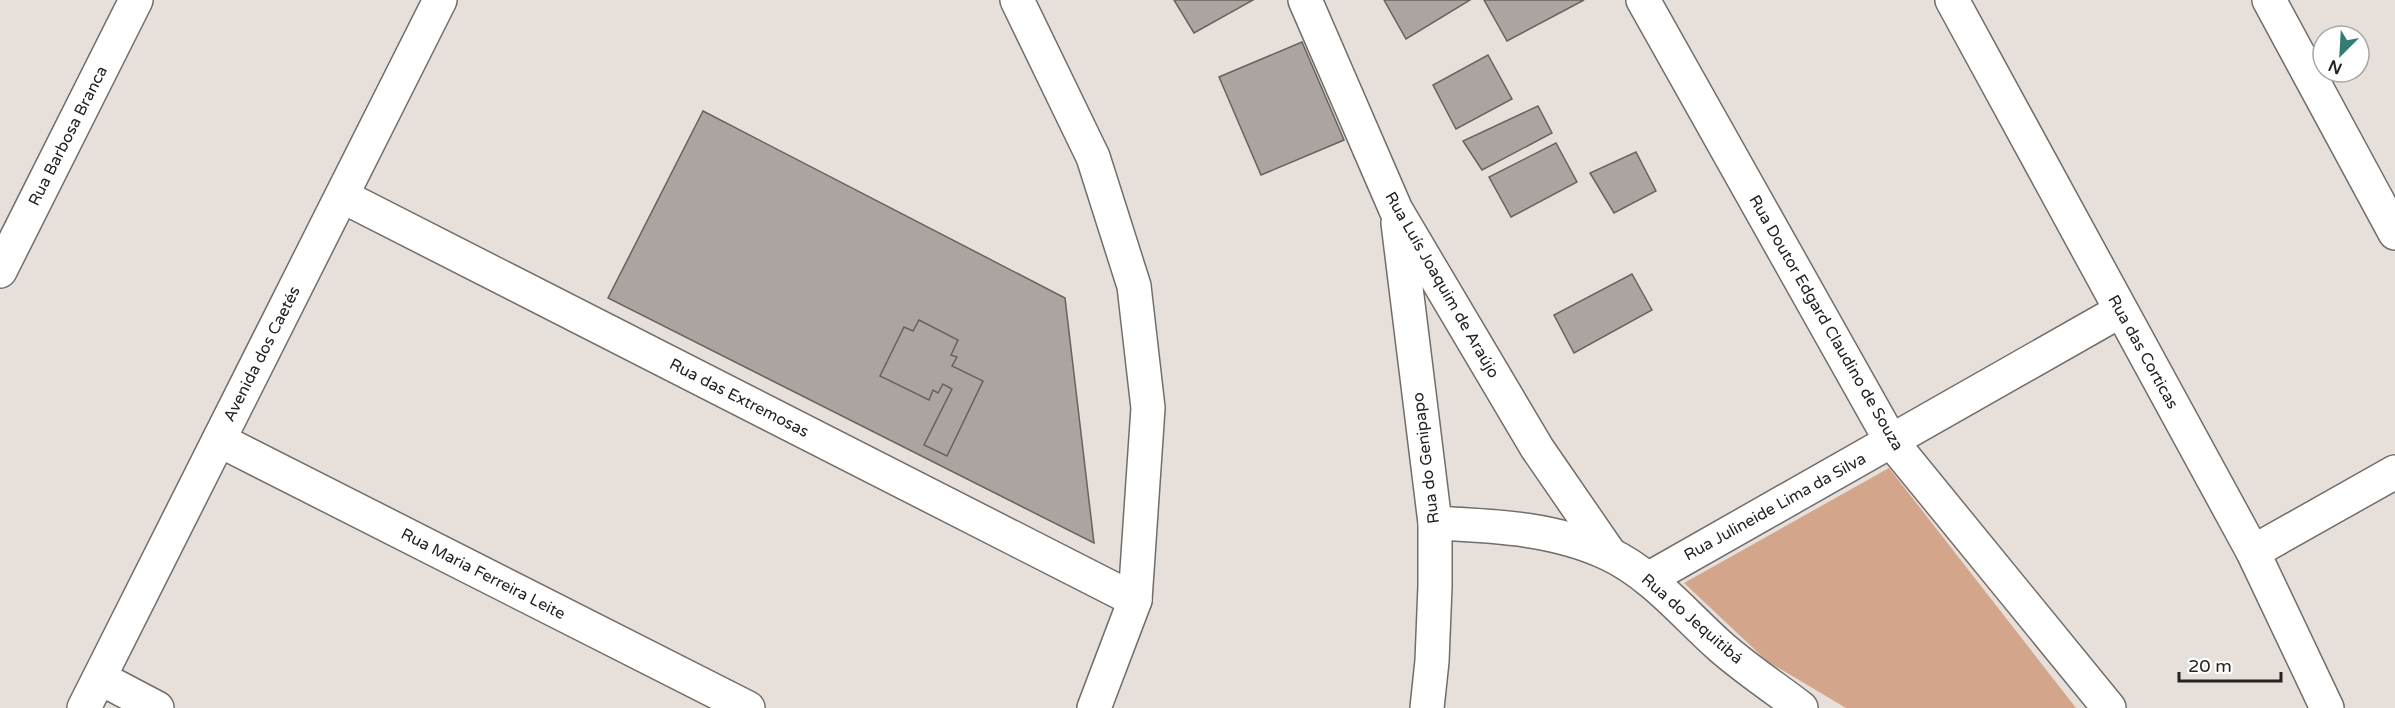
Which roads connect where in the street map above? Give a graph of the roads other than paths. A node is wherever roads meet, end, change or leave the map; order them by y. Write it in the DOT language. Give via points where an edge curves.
graph roads {
  1 [pos="136,0"];
  2 [pos="440,0"];
  3 [pos="1017,0"];
  4 [pos="1305,0"];
  5 [pos="1643,0"];
  6 [pos="1952,0"];
  7 [pos="2269,0"];
  8 [pos="342,196"];
  9 [pos="1396,210"];
  10 [pos="2395,233"];
  11 [pos="0,272"];
  12 [pos="2120,311"];
  13 [pos="219,440"];
  14 [pos="1891,441"];
  15 [pos="2395,472"];
  16 [pos="1435,523"];
  17 [pos="2253,552"];
  18 [pos="1610,554"];
  19 [pos="1648,579"];
  20 [pos="1135,600"];
  21 [pos="100,678"];
  22 [pos="84,708"];
  23 [pos="157,708"];
  24 [pos="748,708"];
  25 [pos="1094,708"];
  26 [pos="1427,708"];
  27 [pos="1801,708"];
  28 [pos="2109,708"];
  29 [pos="2327,708"];
  1 -- 11 [label="street, Rua Barbosa Branca"];
  2 -- 8 [label="street, Avenida dos Caetés"];
  3 -- 20 [label="street" via="1093,157 1134,286 1148,408"];
  4 -- 9 [label="street, Rua Luís Joaquim de Araújo"];
  5 -- 14 [label="street, Rua Doutor Edgard Claudino de Souza"];
  6 -- 12 [label="street, Rua das Corticas"];
  7 -- 10 [label="street"];
  8 -- 13 [label="street, Avenida dos Caetés"];
  8 -- 20 [label="street, Rua das Extremosas"];
  9 -- 16 [label="street, Rua do Genipapo"];
  9 -- 18 [label="street, Rua Luís Joaquim de Araújo" via="1537,448"];
  12 -- 14 [label="street, Rua Julineide Lima da Silva"];
  12 -- 17 [label="street, Rua das Corticas"];
  13 -- 21 [label="street, Avenida dos Caetés"];
  13 -- 24 [label="street, Rua Maria Ferreira Leite"];
  14 -- 19 [label="street, Rua Julineide Lima da Silva"];
  14 -- 28 [label="street, Rua Doutor Edgard Claudino de Souza"];
  15 -- 17 [label="street"];
  16 -- 18 [label="street, Rua do Jequitibá" via="1509,527 1567,538"];
  16 -- 26 [label="street, Rua do Genipapo" via="1434,629"];
  17 -- 29 [label="street, Rua das Corticas"];
  18 -- 19 [label="street, Rua do Jequitibá"];
  19 -- 27 [label="street, Rua do Jequitibá" via="1722,648"];
  20 -- 25 [label="street"];
  21 -- 22 [label="street, Avenida dos Caetés"];
  21 -- 23 [label="street"];
}
